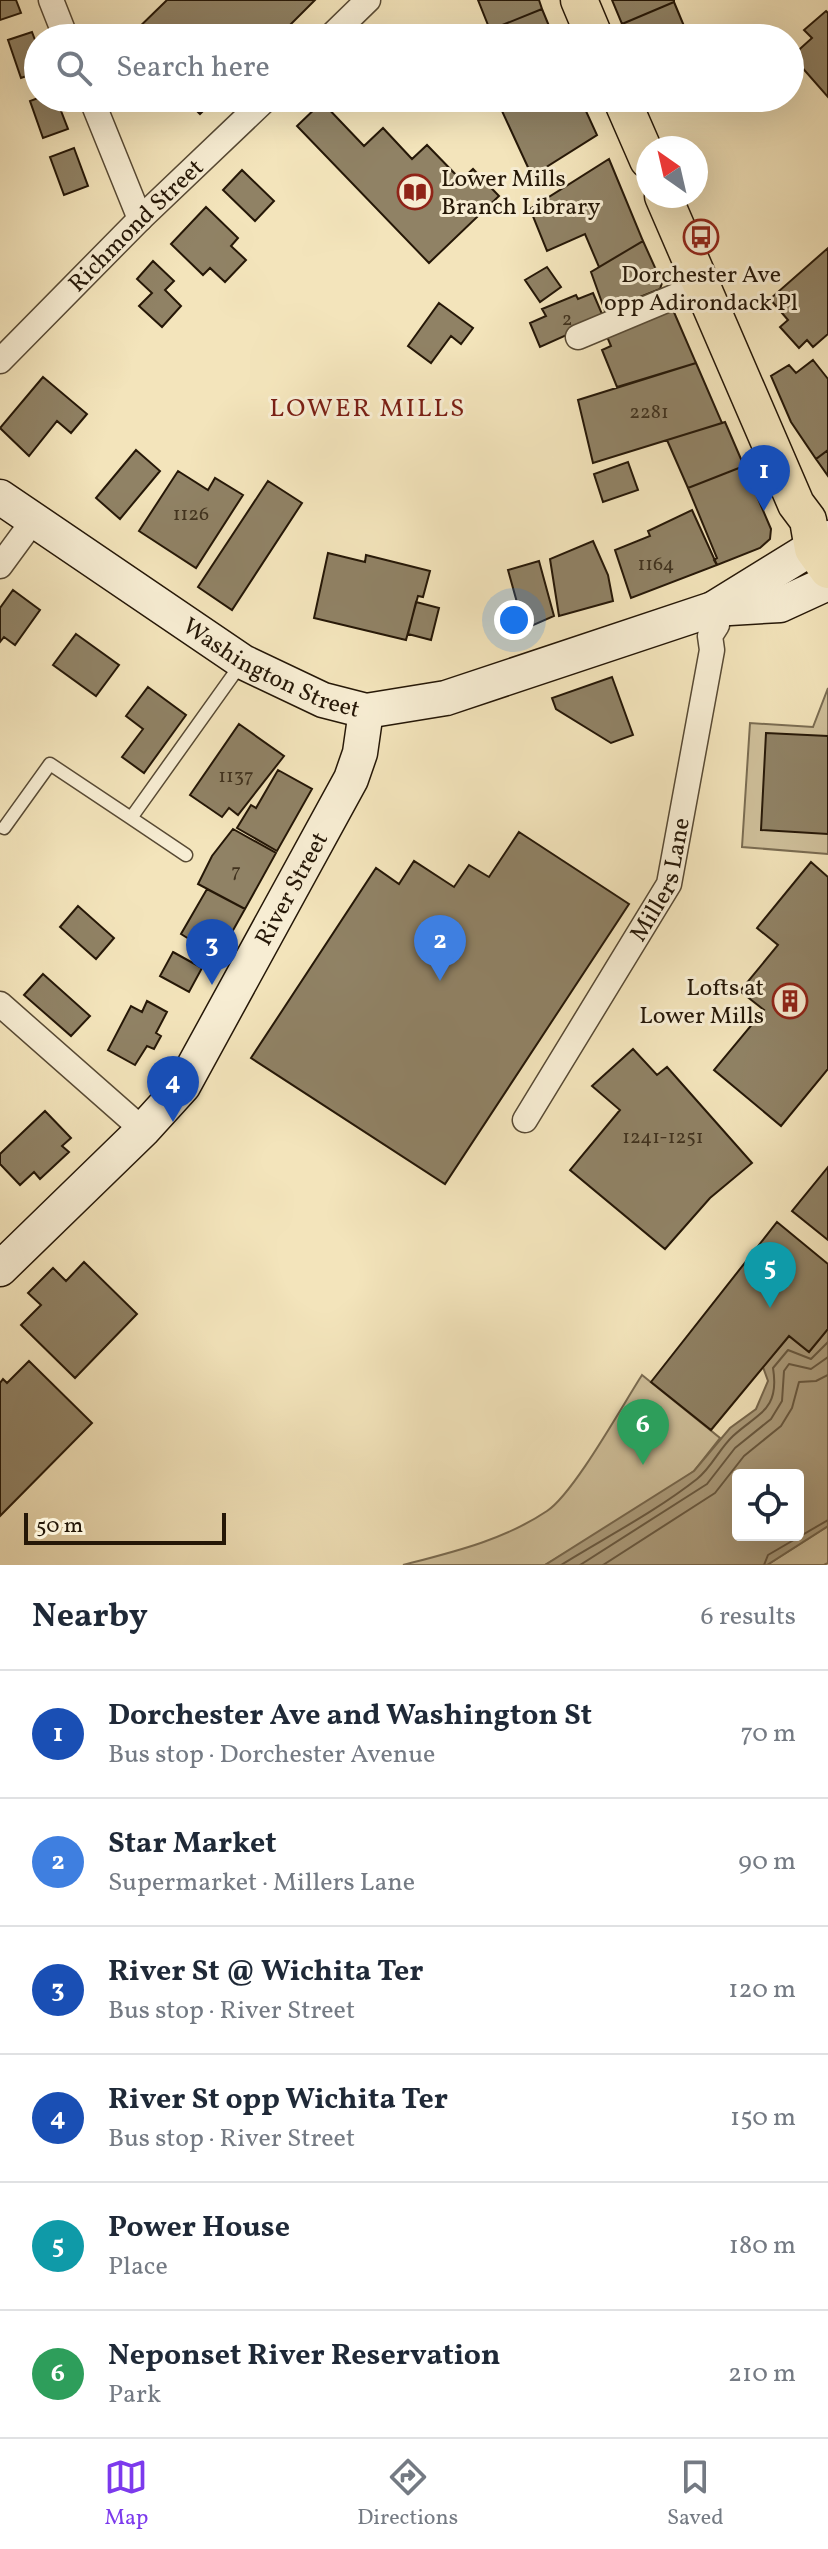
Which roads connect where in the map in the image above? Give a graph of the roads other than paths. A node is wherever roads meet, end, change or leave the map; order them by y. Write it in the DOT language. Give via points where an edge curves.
graph roads {
  1 [pos="51,0"];
  2 [pos="368,0"];
  3 [pos="579,0"];
  4 [pos="60,24"];
  5 [pos="343,24"];
  6 [pos="589,24"];
  7 [pos="97,112"];
  8 [pos="252,112"];
  9 [pos="627,112"];
  10 [pos="638,136"];
  11 [pos="668,208"];
  12 [pos="140,219"];
  13 [pos="700,286"];
  14 [pos="578,337"];
  15 [pos="2,356"];
  16 [pos="0,497"];
  17 [pos="33,521"];
  18 [pos="821,540"];
  19 [pos="0,566"];
  20 [pos="828,583"];
  21 [pos="713,609"];
  22 [pos="243,662"];
  23 [pos="366,711"];
  24 [pos="131,818"];
  25 [pos="4,828"];
  26 [pos="186,855"];
  27 [pos="0,1004"];
  28 [pos="525,1120"];
  29 [pos="143,1130"];
  30 [pos="4,1258"];
  1 -- 4 [label="street"];
  2 -- 5 [label="street"];
  3 -- 6 [label="main road"];
  7 -- 12 [label="street"];
  8 -- 12 [label="street, Richmond Street"];
  9 -- 10 [label="main road"];
  11 -- 13 [label="main road"];
  12 -- 15 [label="street, Richmond Street"];
  13 -- 14 [label="street"];
  13 -- 18 [label="main road" via="796,504"];
  16 -- 17 [label="main road, Washington Street"];
  17 -- 19 [label="street"];
  17 -- 22 [label="main road, Washington Street"];
  18 -- 21 [label="main road, Washington Street"];
  20 -- 21 [label="main road, Washington Street" via="780,605"];
  21 -- 23 [label="main road, Washington Street" via="446,698"];
  21 -- 28 [label="street, Millers Lane" via="717,625 710,636 710,664 669,884"];
  22 -- 23 [label="main road, Washington Street" via="323,700"];
  22 -- 24 [label="lane"];
  23 -- 29 [label="main road, River Street" via="360,753 344,791 191,1075"];
  24 -- 25 [label="lane" via="50,764"];
  24 -- 26 [label="lane"];
  27 -- 29 [label="street"];
  29 -- 30 [label="main road, River Street"];
}
